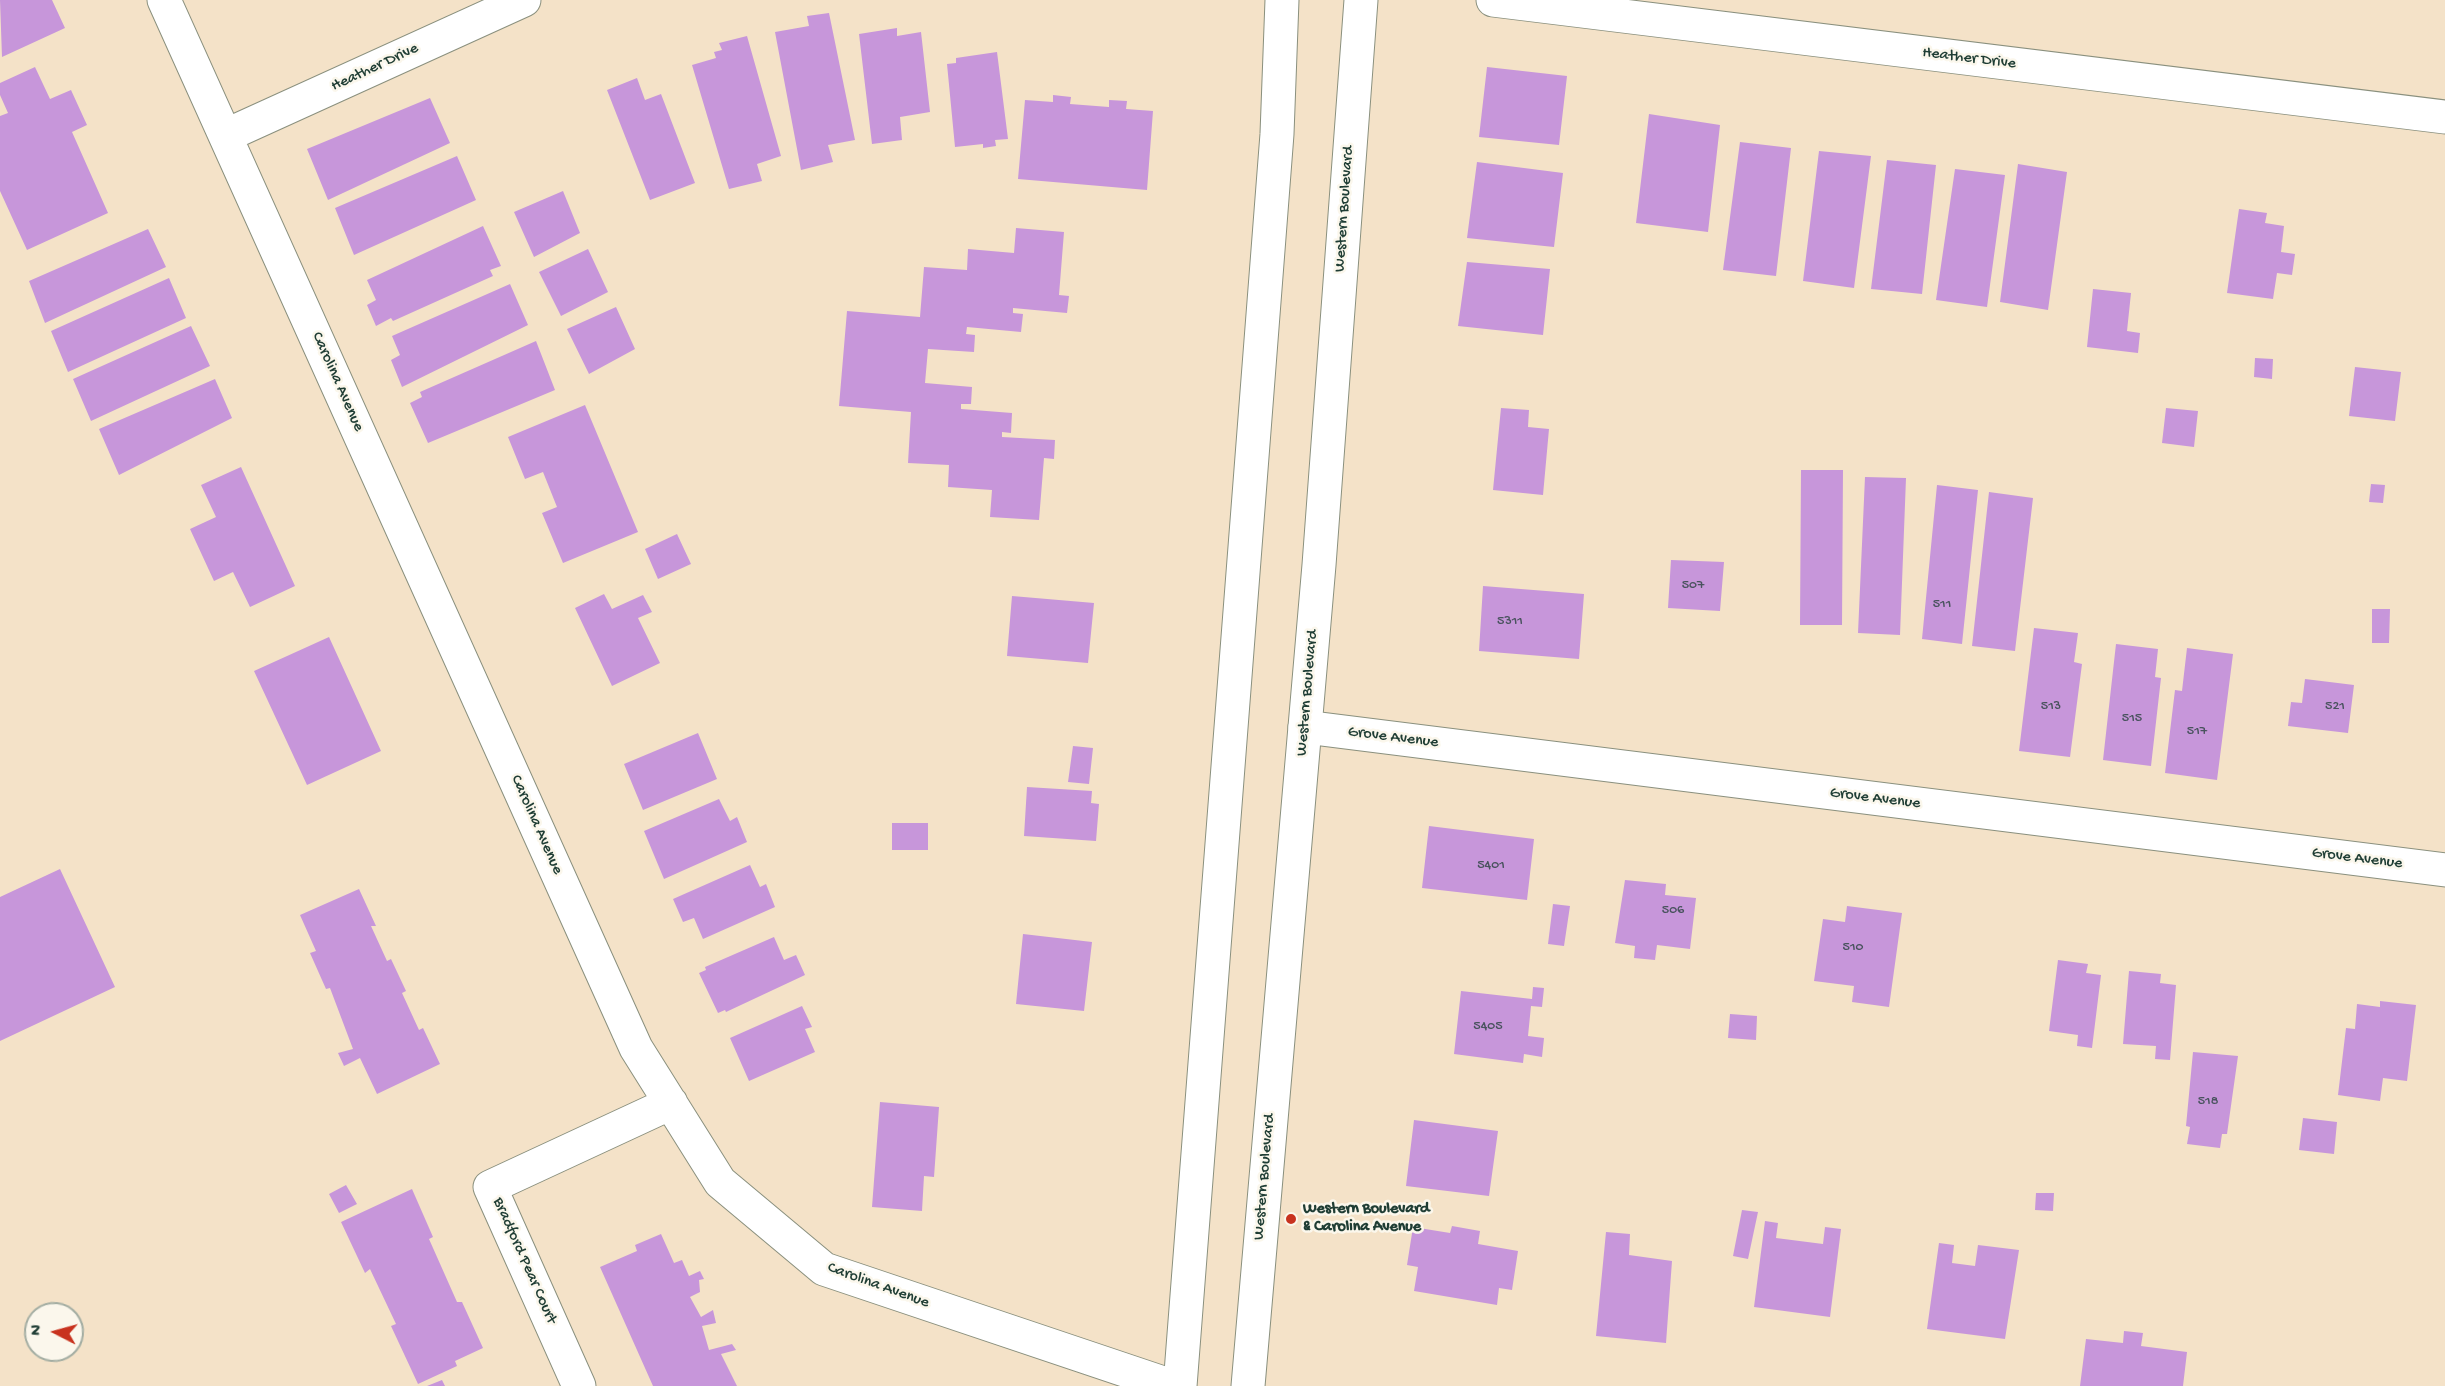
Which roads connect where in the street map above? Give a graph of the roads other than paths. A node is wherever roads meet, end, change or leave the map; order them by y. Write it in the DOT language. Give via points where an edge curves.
graph roads {
  1 [pos="164,0"];
  2 [pos="524,0"];
  3 [pos="1282,0"];
  4 [pos="1361,0"];
  5 [pos="1493,0"];
  6 [pos="2445,117"];
  7 [pos="227,135"];
  8 [pos="1305,727"];
  9 [pos="2445,870"];
  10 [pos="671,1103"];
  11 [pos="579,1386"];
  12 [pos="1172,1386"];
  13 [pos="1180,1386"];
  14 [pos="1248,1386"];
  1 -- 7 [label="street, Carolina Avenue"];
  2 -- 7 [label="street, Heather Drive"];
  3 -- 13 [label="street" via="1277,134"];
  4 -- 8 [label="street, Western Boulevard"];
  5 -- 6 [label="street, Heather Drive"];
  7 -- 10 [label="street, Carolina Avenue" via="636,1048"];
  8 -- 9 [label="street, Grove Avenue"];
  8 -- 14 [label="street, Western Boulevard"];
  10 -- 11 [label="street, Bradford Pear Court" via="490,1187"];
  10 -- 12 [label="street, Carolina Avenue" via="720,1182 824,1269"];
}
